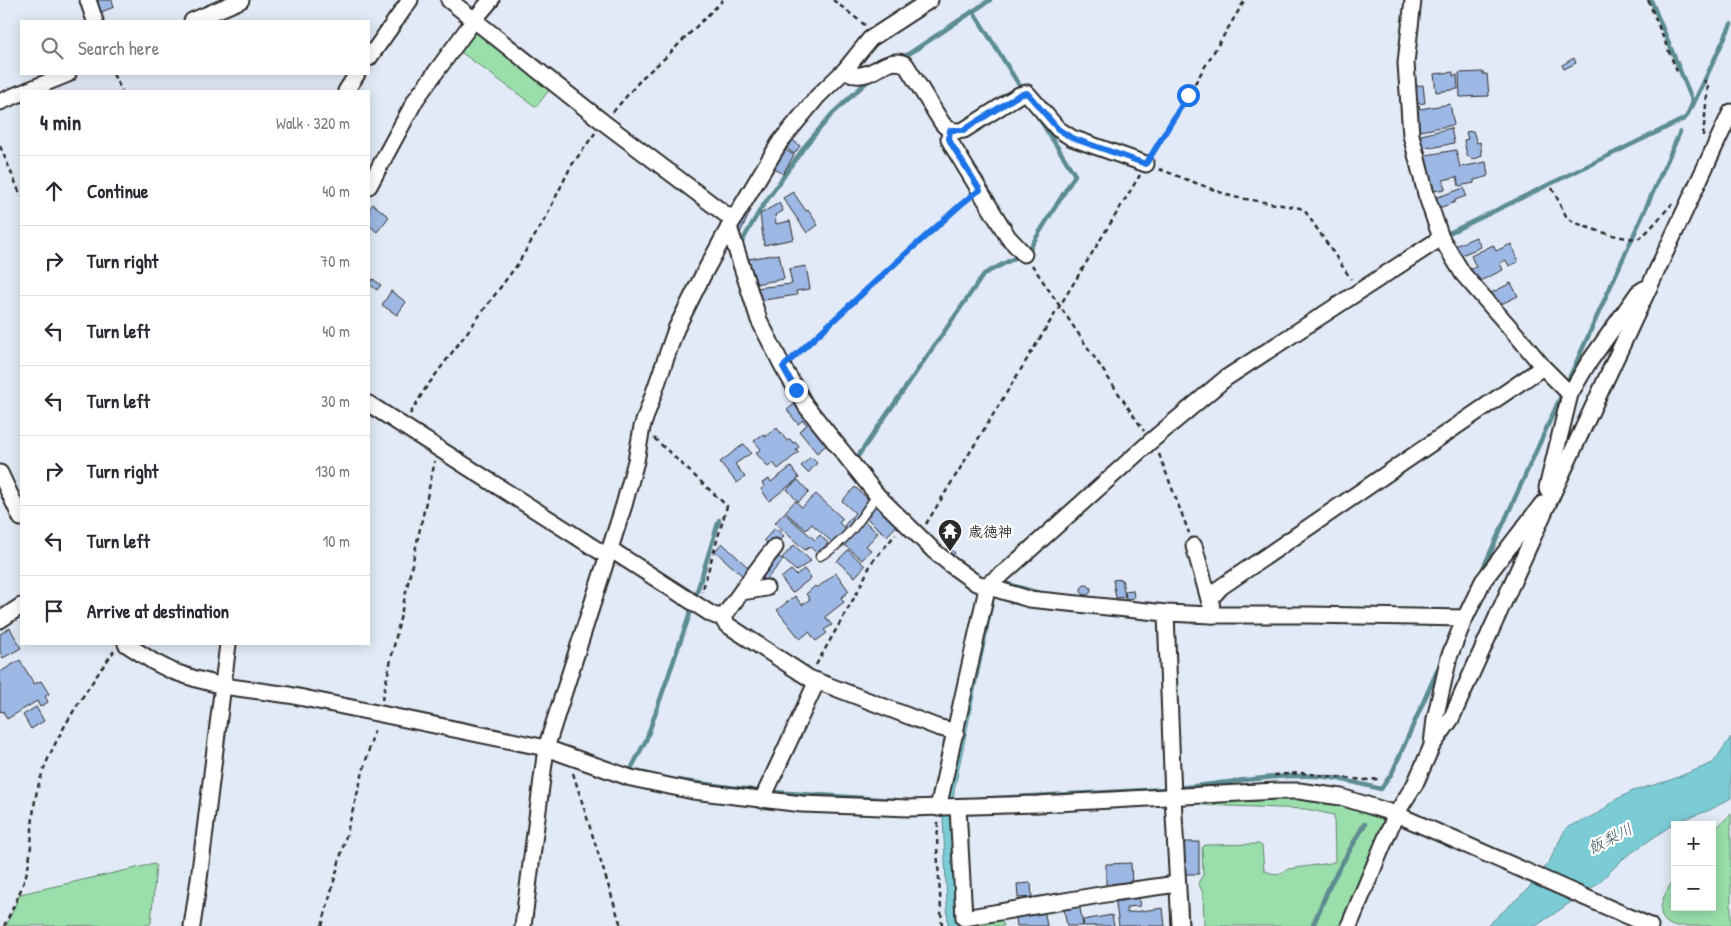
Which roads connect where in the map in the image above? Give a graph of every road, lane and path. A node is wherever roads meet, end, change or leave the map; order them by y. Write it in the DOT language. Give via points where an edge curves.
graph roads {
  1 [pos="88,0"];
  2 [pos="241,0"];
  3 [pos="410,0"];
  4 [pos="449,0"];
  5 [pos="491,0"];
  6 [pos="723,0"];
  7 [pos="833,0"];
  8 [pos="930,0"];
  9 [pos="1245,0"];
  10 [pos="1413,0"];
  11 [pos="1648,0"];
  12 [pos="95,20"];
  13 [pos="194,20"];
  14 [pos="474,20"];
  15 [pos="876,33"];
  16 [pos="370,57"];
  17 [pos="845,70"];
  18 [pos="1678,74"];
  19 [pos="66,75"];
  20 [pos="114,75"];
  21 [pos="357,75"];
  22 [pos="1704,80"];
  23 [pos="28,90"];
  24 [pos="121,90"];
  25 [pos="347,90"];
  26 [pos="20,93"];
  27 [pos="0,102"];
  28 [pos="1731,112"];
  29 [pos="604,122"];
  30 [pos="950,130"];
  31 [pos="1703,141"];
  32 [pos="0,146"];
  33 [pos="1146,164"];
  34 [pos="370,184"];
  35 [pos="1552,188"];
  36 [pos="980,190"];
  37 [pos="20,194"];
  38 [pos="731,224"];
  39 [pos="1441,238"];
  40 [pos="1634,238"];
  41 [pos="1024,254"];
  42 [pos="1651,286"];
  43 [pos="1358,290"];
  44 [pos="1060,305"];
  45 [pos="783,367"];
  46 [pos="1543,367"];
  47 [pos="1570,394"];
  48 [pos="370,405"];
  49 [pos="402,426"];
  50 [pos="642,427"];
  51 [pos="1154,444"];
  52 [pos="441,450"];
  53 [pos="0,472"];
  54 [pos="877,496"];
  55 [pos="1551,498"];
  56 [pos="20,516"];
  57 [pos="906,524"];
  58 [pos="918,536"];
  59 [pos="775,546"];
  60 [pos="1194,546"];
  61 [pos="609,553"];
  62 [pos="820,556"];
  63 [pos="988,584"];
  64 [pos="766,588"];
  65 [pos="742,592"];
  66 [pos="698,605"];
  67 [pos="20,607"];
  68 [pos="1211,609"];
  69 [pos="1166,613"];
  70 [pos="724,616"];
  71 [pos="1465,618"];
  72 [pos="0,620"];
  73 [pos="228,645"];
  74 [pos="120,647"];
  75 [pos="813,680"];
  76 [pos="223,686"];
  77 [pos="379,714"];
  78 [pos="956,732"];
  79 [pos="1432,746"];
  80 [pos="546,748"];
  81 [pos="571,757"];
  82 [pos="1173,797"];
  83 [pos="762,800"];
  84 [pos="948,808"];
  85 [pos="1402,817"];
  86 [pos="1177,884"];
  87 [pos="4,926"];
  88 [pos="192,926"];
  89 [pos="322,926"];
  90 [pos="523,926"];
  91 [pos="621,926"];
  92 [pos="942,926"];
  93 [pos="1180,926"];
  94 [pos="1349,926"];
  95 [pos="1650,926"];
  1 -- 12 [label="street"];
  2 -- 13 [label="street"];
  3 -- 16 [label="street"];
  4 -- 14 [label="street"];
  5 -- 14 [label="street"];
  6 -- 29 [label="path" via="643,77"];
  7 -- 15 [label="path"];
  8 -- 15 [label="street"];
  9 -- 33 [label="path"];
  10 -- 39 [label="street" via="1406,63 1411,135"];
  11 -- 18 [label="path"];
  14 -- 29 [label="street"];
  14 -- 34 [label="street" via="416,98"];
  15 -- 17 [label="street"];
  17 -- 30 [label="street" via="863,75 892,63 906,65 942,123"];
  17 -- 38 [label="street" via="818,96 780,142"];
  19 -- 23 [label="street"];
  20 -- 24 [label="path"];
  21 -- 25 [label="street"];
  22 -- 31 [label="path" via="1707,82"];
  26 -- 27 [label="street"];
  28 -- 42 [label="street"];
  29 -- 38 [label="street"];
  29 -- 49 [label="path" via="571,166 546,219 517,265 425,389"];
  30 -- 33 [label="street" via="964,130 1027,93 1062,132 1072,138"];
  30 -- 36 [label="street" via="952,145"];
  32 -- 37 [label="path"];
  33 -- 43 [label="path" via="1233,197 1300,208"];
  33 -- 44 [label="path"];
  35 -- 40 [label="path" via="1570,220 1588,228"];
  36 -- 41 [label="street" via="1008,237"];
  36 -- 45 [label="path" via="964,200"];
  38 -- 45 [label="street" via="759,320"];
  38 -- 50 [label="street" via="676,329"];
  39 -- 43 [label="street"];
  39 -- 46 [label="street" via="1463,274"];
  41 -- 44 [label="path"];
  42 -- 47 [label="street" via="1638,293"];
  42 -- 55 [label="street"];
  43 -- 51 [label="street" via="1226,378"];
  44 -- 51 [label="path"];
  44 -- 58 [label="path"];
  45 -- 54 [label="street" via="806,406"];
  46 -- 47 [label="street"];
  46 -- 68 [label="street" via="1221,587 1214,594"];
  47 -- 55 [label="street" via="1547,488"];
  48 -- 49 [label="street"];
  49 -- 52 [label="street"];
  50 -- 61 [label="street" via="636,461"];
  50 -- 66 [label="path" via="727,506"];
  51 -- 60 [label="path"];
  51 -- 63 [label="street"];
  52 -- 61 [label="street"];
  52 -- 77 [label="path" via="435,463"];
  53 -- 56 [label="street"];
  54 -- 57 [label="street"];
  54 -- 62 [label="lane" via="842,540"];
  55 -- 71 [label="street" via="1539,506 1483,581"];
  55 -- 79 [label="street" via="1451,718"];
  57 -- 58 [label="street"];
  57 -- 75 [label="path" via="872,562"];
  58 -- 63 [label="street" via="976,583"];
  59 -- 65 [label="street"];
  60 -- 68 [label="street"];
  61 -- 66 [label="street"];
  61 -- 80 [label="street"];
  63 -- 69 [label="street" via="1029,599"];
  63 -- 78 [label="street"];
  64 -- 65 [label="street"];
  65 -- 70 [label="street"];
  66 -- 70 [label="street" via="716,616"];
  67 -- 72 [label="street"];
  68 -- 69 [label="street"];
  68 -- 71 [label="street"];
  69 -- 82 [label="street"];
  70 -- 75 [label="street" via="726,624"];
  71 -- 79 [label="street" via="1449,656"];
  73 -- 76 [label="street"];
  74 -- 76 [label="street" via="172,671"];
  74 -- 87 [label="path" via="74,712 43,770 33,811 29,862"];
  75 -- 78 [label="street"];
  75 -- 83 [label="street"];
  76 -- 77 [label="street" via="289,695"];
  76 -- 88 [label="street"];
  77 -- 80 [label="street"];
  77 -- 89 [label="path"];
  78 -- 84 [label="street"];
  79 -- 85 [label="street"];
  80 -- 81 [label="street"];
  80 -- 90 [label="street"];
  81 -- 83 [label="street" via="659,785"];
  81 -- 91 [label="path" via="571,768"];
  82 -- 84 [label="street"];
  82 -- 85 [label="street" via="1299,791 1341,797"];
  82 -- 86 [label="street"];
  83 -- 84 [label="street" via="865,807"];
  84 -- 86 [label="street" via="964,918"];
  84 -- 92 [label="path" via="937,848"];
  85 -- 94 [label="street"];
  85 -- 95 [label="street"];
  86 -- 93 [label="street"];
}
